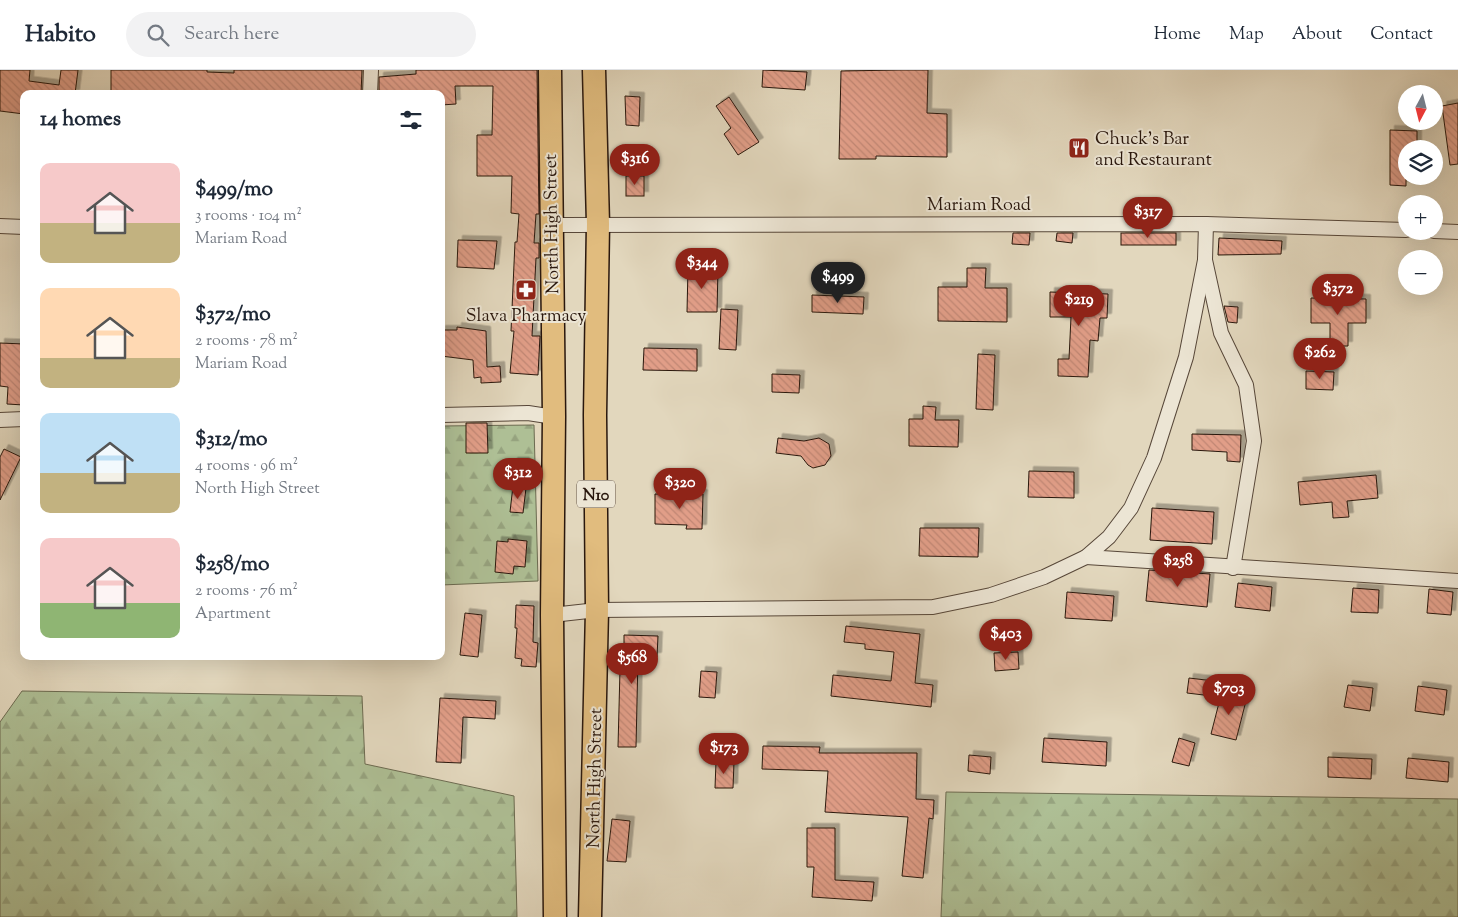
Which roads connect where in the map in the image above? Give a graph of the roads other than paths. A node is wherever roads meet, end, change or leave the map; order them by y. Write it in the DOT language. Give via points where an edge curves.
graph roads {
  1 [pos="371,70"];
  2 [pos="550,70"];
  3 [pos="594,70"];
  4 [pos="370,90"];
  5 [pos="598,224"];
  6 [pos="1206,224"];
  7 [pos="552,225"];
  8 [pos="0,226"];
  9 [pos="20,227"];
  10 [pos="1398,230"];
  11 [pos="1443,231"];
  12 [pos="1458,232"];
  13 [pos="1205,260"];
  14 [pos="445,415"];
  15 [pos="554,417"];
  16 [pos="20,419"];
  17 [pos="0,420"];
  18 [pos="1086,557"];
  19 [pos="1233,568"];
  20 [pos="1458,581"];
  21 [pos="597,610"];
  22 [pos="552,615"];
  23 [pos="555,917"];
  24 [pos="590,917"];
  1 -- 4 [label="street"];
  2 -- 7 [label="highway, North High Street / N10"];
  3 -- 5 [label="highway, North High Street / N10"];
  5 -- 6 [label="street, Mariam Road"];
  5 -- 7 [label="street, Mariam Road"];
  5 -- 21 [label="highway, North High Street / N10"];
  6 -- 10 [label="street, Mariam Road"];
  6 -- 13 [label="street"];
  7 -- 15 [label="highway, North High Street / N10"];
  8 -- 9 [label="street"];
  11 -- 12 [label="street"];
  13 -- 18 [label="street" via="1186,357 1154,458 1131,508 1109,537"];
  13 -- 19 [label="street" via="1221,334 1246,385 1254,441"];
  14 -- 15 [label="street" via="528,413"];
  15 -- 22 [label="highway, North High Street / N10"];
  16 -- 17 [label="street"];
  18 -- 19 [label="street"];
  18 -- 21 [label="street" via="1044,577 1000,592 933,607"];
  19 -- 20 [label="street"];
  21 -- 22 [label="street"];
  21 -- 24 [label="highway, North High Street / N10"];
  22 -- 23 [label="highway, North High Street / N10"];
}
